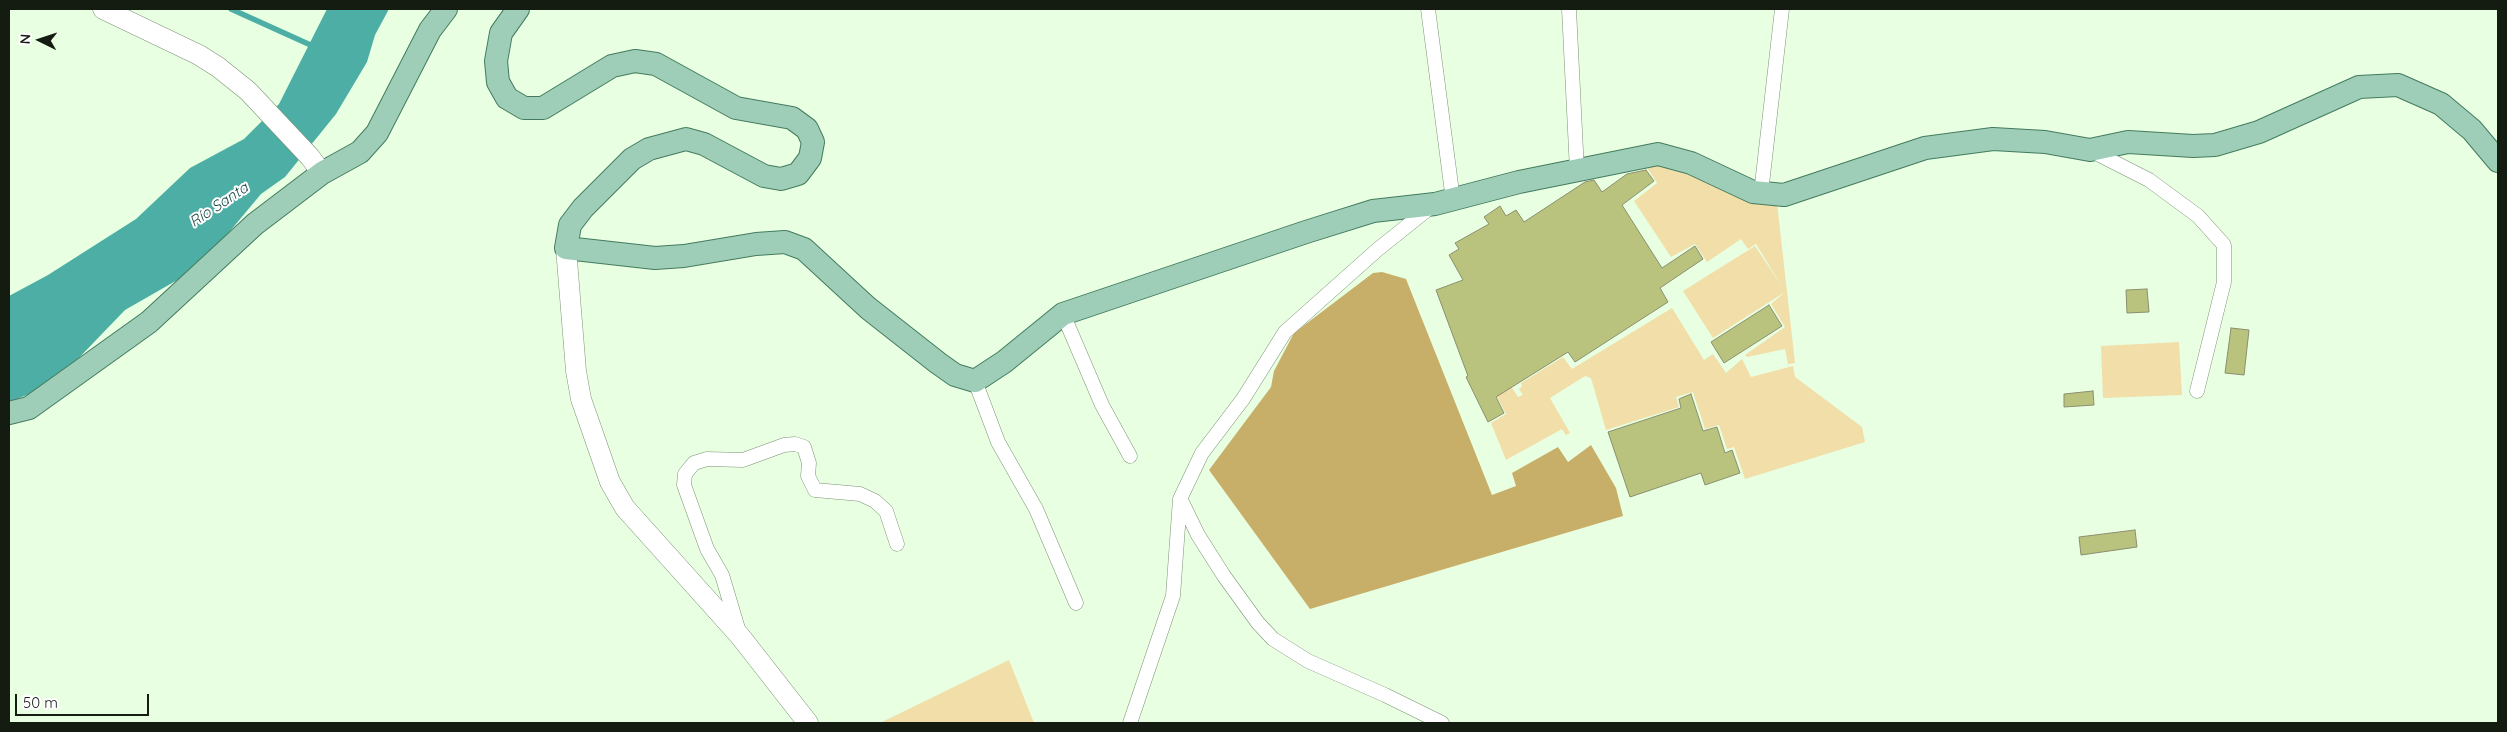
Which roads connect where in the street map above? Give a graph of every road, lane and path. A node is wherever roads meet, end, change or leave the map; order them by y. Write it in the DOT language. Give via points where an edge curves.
graph roads {
  1 [pos="103,9"];
  2 [pos="446,9"];
  3 [pos="518,9"];
  4 [pos="1428,9"];
  5 [pos="1569,9"];
  6 [pos="1782,9"];
  7 [pos="2090,150"];
  8 [pos="2498,161"];
  9 [pos="316,165"];
  10 [pos="1577,171"];
  11 [pos="1761,192"];
  12 [pos="1444,202"];
  13 [pos="566,248"];
  14 [pos="1063,314"];
  15 [pos="975,381"];
  16 [pos="2197,391"];
  17 [pos="9,413"];
  18 [pos="1130,456"];
  19 [pos="1180,499"];
  20 [pos="897,544"];
  21 [pos="1076,603"];
  22 [pos="740,636"];
  23 [pos="808,723"];
  24 [pos="1130,723"];
  25 [pos="1442,723"];
  1 -- 9 [label="street" via="199,55 248,91"];
  2 -- 9 [label="main road" via="430,30 378,133 360,152"];
  3 -- 13 [label="main road" via="501,33 496,61 498,82 507,98 524,108 543,108 612,66 635,61 656,64 736,108 792,118 806,129 813,142 810,158 798,174 781,179 764,176 704,144 686,139 649,148 632,159 583,208 570,225"];
  4 -- 12 [label="street"];
  5 -- 10 [label="street"];
  6 -- 11 [label="street"];
  7 -- 8 [label="main road" via="2128,142 2215,145 2260,132 2359,87 2398,85 2440,104 2472,130"];
  7 -- 11 [label="main road" via="2045,142 1984,140 1925,148 1784,195"];
  7 -- 16 [label="street" via="2148,180 2198,216 2224,245 2224,282"];
  9 -- 17 [label="main road" via="149,322 29,408"];
  10 -- 11 [label="main road" via="1658,154 1692,163 1753,192"];
  10 -- 12 [label="main road"];
  12 -- 14 [label="main road" via="1373,210"];
  12 -- 19 [label="street" via="1377,250 1285,332 1243,399 1202,453"];
  13 -- 15 [label="main road" via="655,258 785,242 804,249 868,308 938,363 955,375"];
  13 -- 22 [label="street" via="581,399 610,482 626,508"];
  14 -- 15 [label="main road"];
  14 -- 18 [label="street" via="1102,405"];
  15 -- 21 [label="street" via="998,442 1036,508"];
  19 -- 24 [label="street" via="1173,596"];
  19 -- 25 [label="street" via="1224,576 1258,623 1274,639 1308,661"];
  20 -- 22 [label="street" via="886,512 875,501 860,494 815,490 808,476 809,463 804,446 784,445 743,460 707,459 694,463 685,474 684,485 707,549 722,575"];
  22 -- 23 [label="street"];
}
